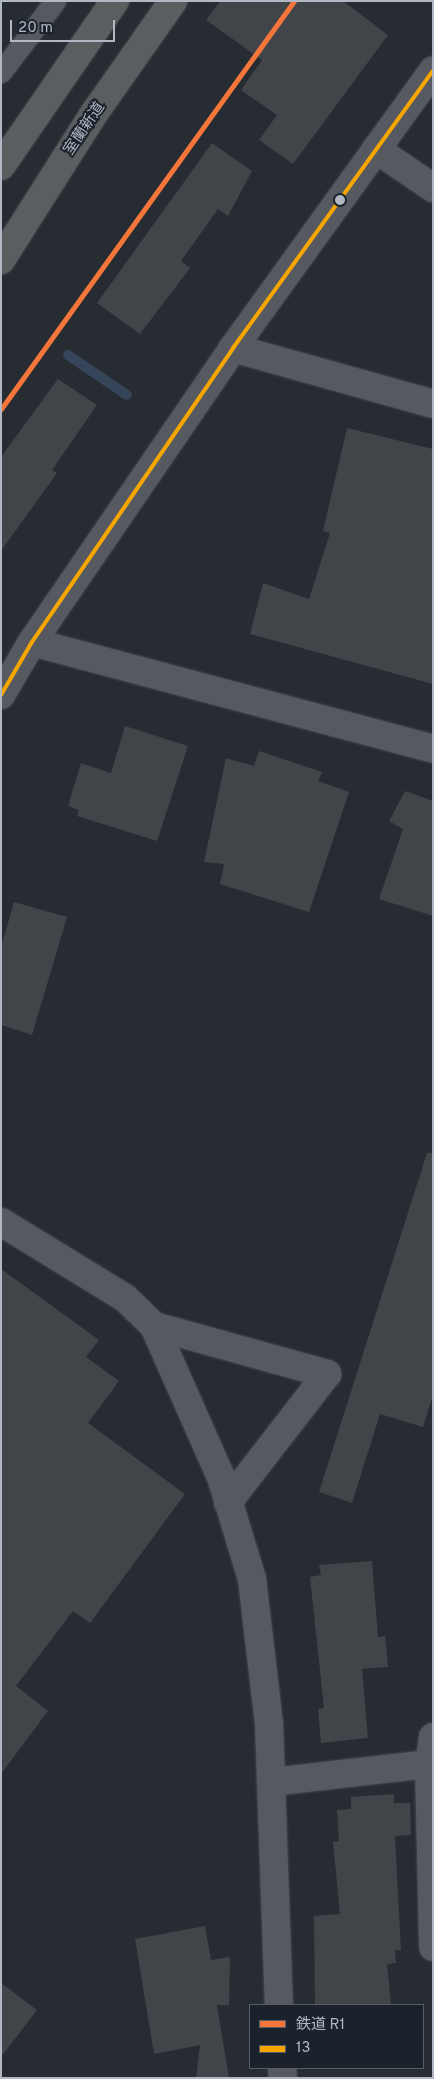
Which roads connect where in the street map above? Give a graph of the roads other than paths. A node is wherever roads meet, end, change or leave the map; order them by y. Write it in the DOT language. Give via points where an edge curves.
graph roads {
  1 [pos="55,1"];
  2 [pos="116,1"];
  3 [pos="173,1"];
  4 [pos="433,71"];
  5 [pos="1,72"];
  6 [pos="376,149"];
  7 [pos="1,166"];
  8 [pos="433,188"];
  9 [pos="1,260"];
  10 [pos="232,348"];
  11 [pos="433,404"];
  12 [pos="32,642"];
  13 [pos="4,684"];
  14 [pos="433,749"];
  15 [pos="1,1222"];
  16 [pos="154,1326"];
  17 [pos="228,1502"];
  18 [pos="433,1736"];
  19 [pos="429,1764"];
  20 [pos="271,1782"];
  21 [pos="433,1947"];
  22 [pos="279,2004"];
  1 -- 5 [label="lane"];
  2 -- 7 [label="highway"];
  3 -- 9 [label="highway, 室蘭新道" via="61,164"];
  4 -- 6 [label="street"];
  6 -- 8 [label="street"];
  6 -- 10 [label="street"];
  10 -- 11 [label="street"];
  10 -- 12 [label="street"];
  12 -- 13 [label="street"];
  12 -- 14 [label="street"];
  15 -- 16 [label="street" via="126,1298"];
  16 -- 17 [label="street"];
  16 -- 17 [label="street" via="327,1374"];
  17 -- 20 [label="street" via="252,1579 269,1723"];
  18 -- 19 [label="street"];
  19 -- 20 [label="street"];
  19 -- 21 [label="street"];
  20 -- 22 [label="street"];
}
